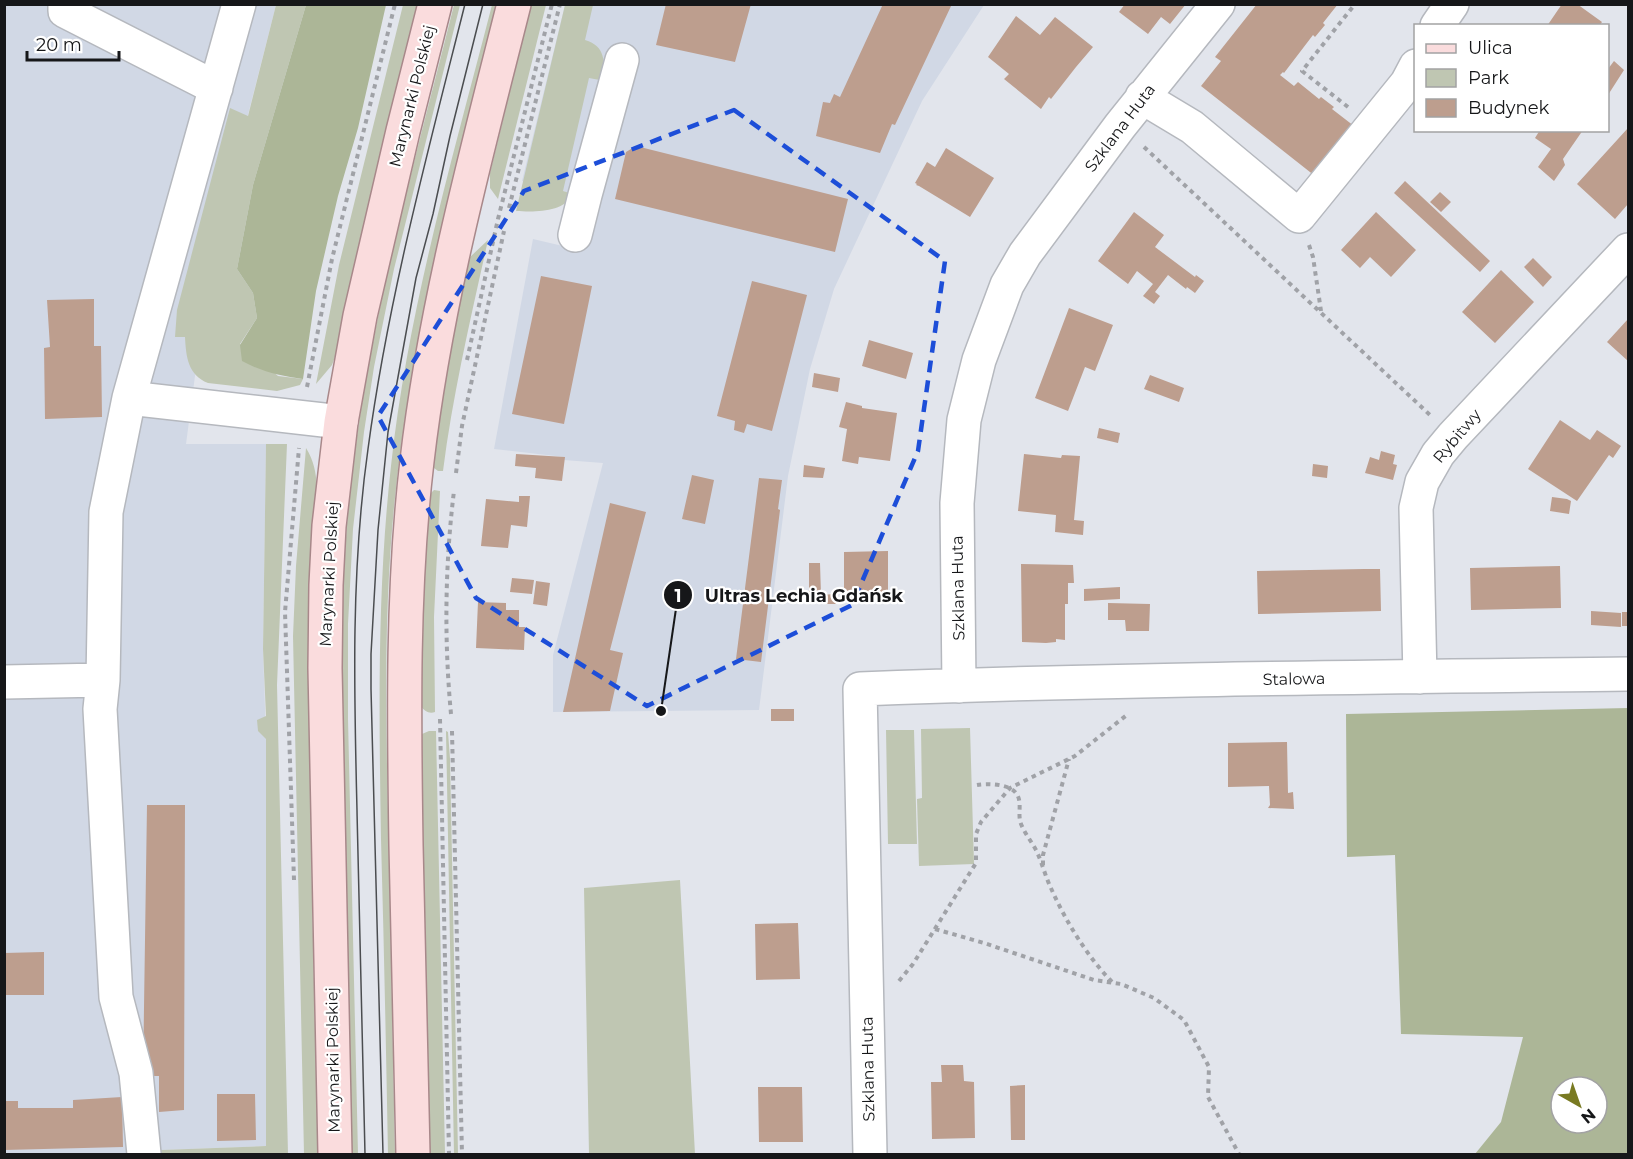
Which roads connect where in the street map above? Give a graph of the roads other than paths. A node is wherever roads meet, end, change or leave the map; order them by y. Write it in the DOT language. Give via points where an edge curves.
graph roads {
  1 [pos="65,4"];
  2 [pos="239,4"];
  3 [pos="435,4"];
  4 [pos="514,4"];
  5 [pos="1218,4"];
  6 [pos="1452,4"];
  7 [pos="1438,24"];
  8 [pos="622,60"];
  9 [pos="1414,70"];
  10 [pos="216,88"];
  11 [pos="1142,97"];
  12 [pos="575,235"];
  13 [pos="1629,250"];
  14 [pos="129,398"];
  15 [pos="341,422"];
  16 [pos="1629,674"];
  17 [pos="1419,677"];
  18 [pos="103,680"];
  19 [pos="4,682"];
  20 [pos="959,686"];
  21 [pos="144,1155"];
  22 [pos="334,1155"];
  23 [pos="413,1155"];
  24 [pos="870,1155"];
  1 -- 10 [label="street" via="65,11"];
  2 -- 10 [label="street"];
  3 -- 15 [label="main road, Marynarki Polskiej" via="360,316"];
  4 -- 23 [label="main road" via="440,314 417,461 407,573 404,718"];
  5 -- 11 [label="street, Szklana Huta"];
  6 -- 7 [label="street"];
  8 -- 12 [label="street"];
  9 -- 11 [label="street" via="1299,216 1192,127"];
  10 -- 14 [label="street"];
  11 -- 20 [label="street, Szklana Huta" via="1025,254 1007,285 980,360 964,420 957,503"];
  13 -- 17 [label="street, Rybitwy" via="1453,436 1422,482 1416,508"];
  14 -- 15 [label="street"];
  14 -- 18 [label="street" via="106,512"];
  15 -- 22 [label="main road, Marynarki Polskiej" via="329,526 325,668"];
  16 -- 17 [label="street, Stalowa"];
  17 -- 20 [label="street, Stalowa"];
  18 -- 19 [label="street"];
  18 -- 21 [label="street" via="100,709 116,997 136,1073"];
  20 -- 24 [label="street, Szklana Huta" via="860,689"];
}
